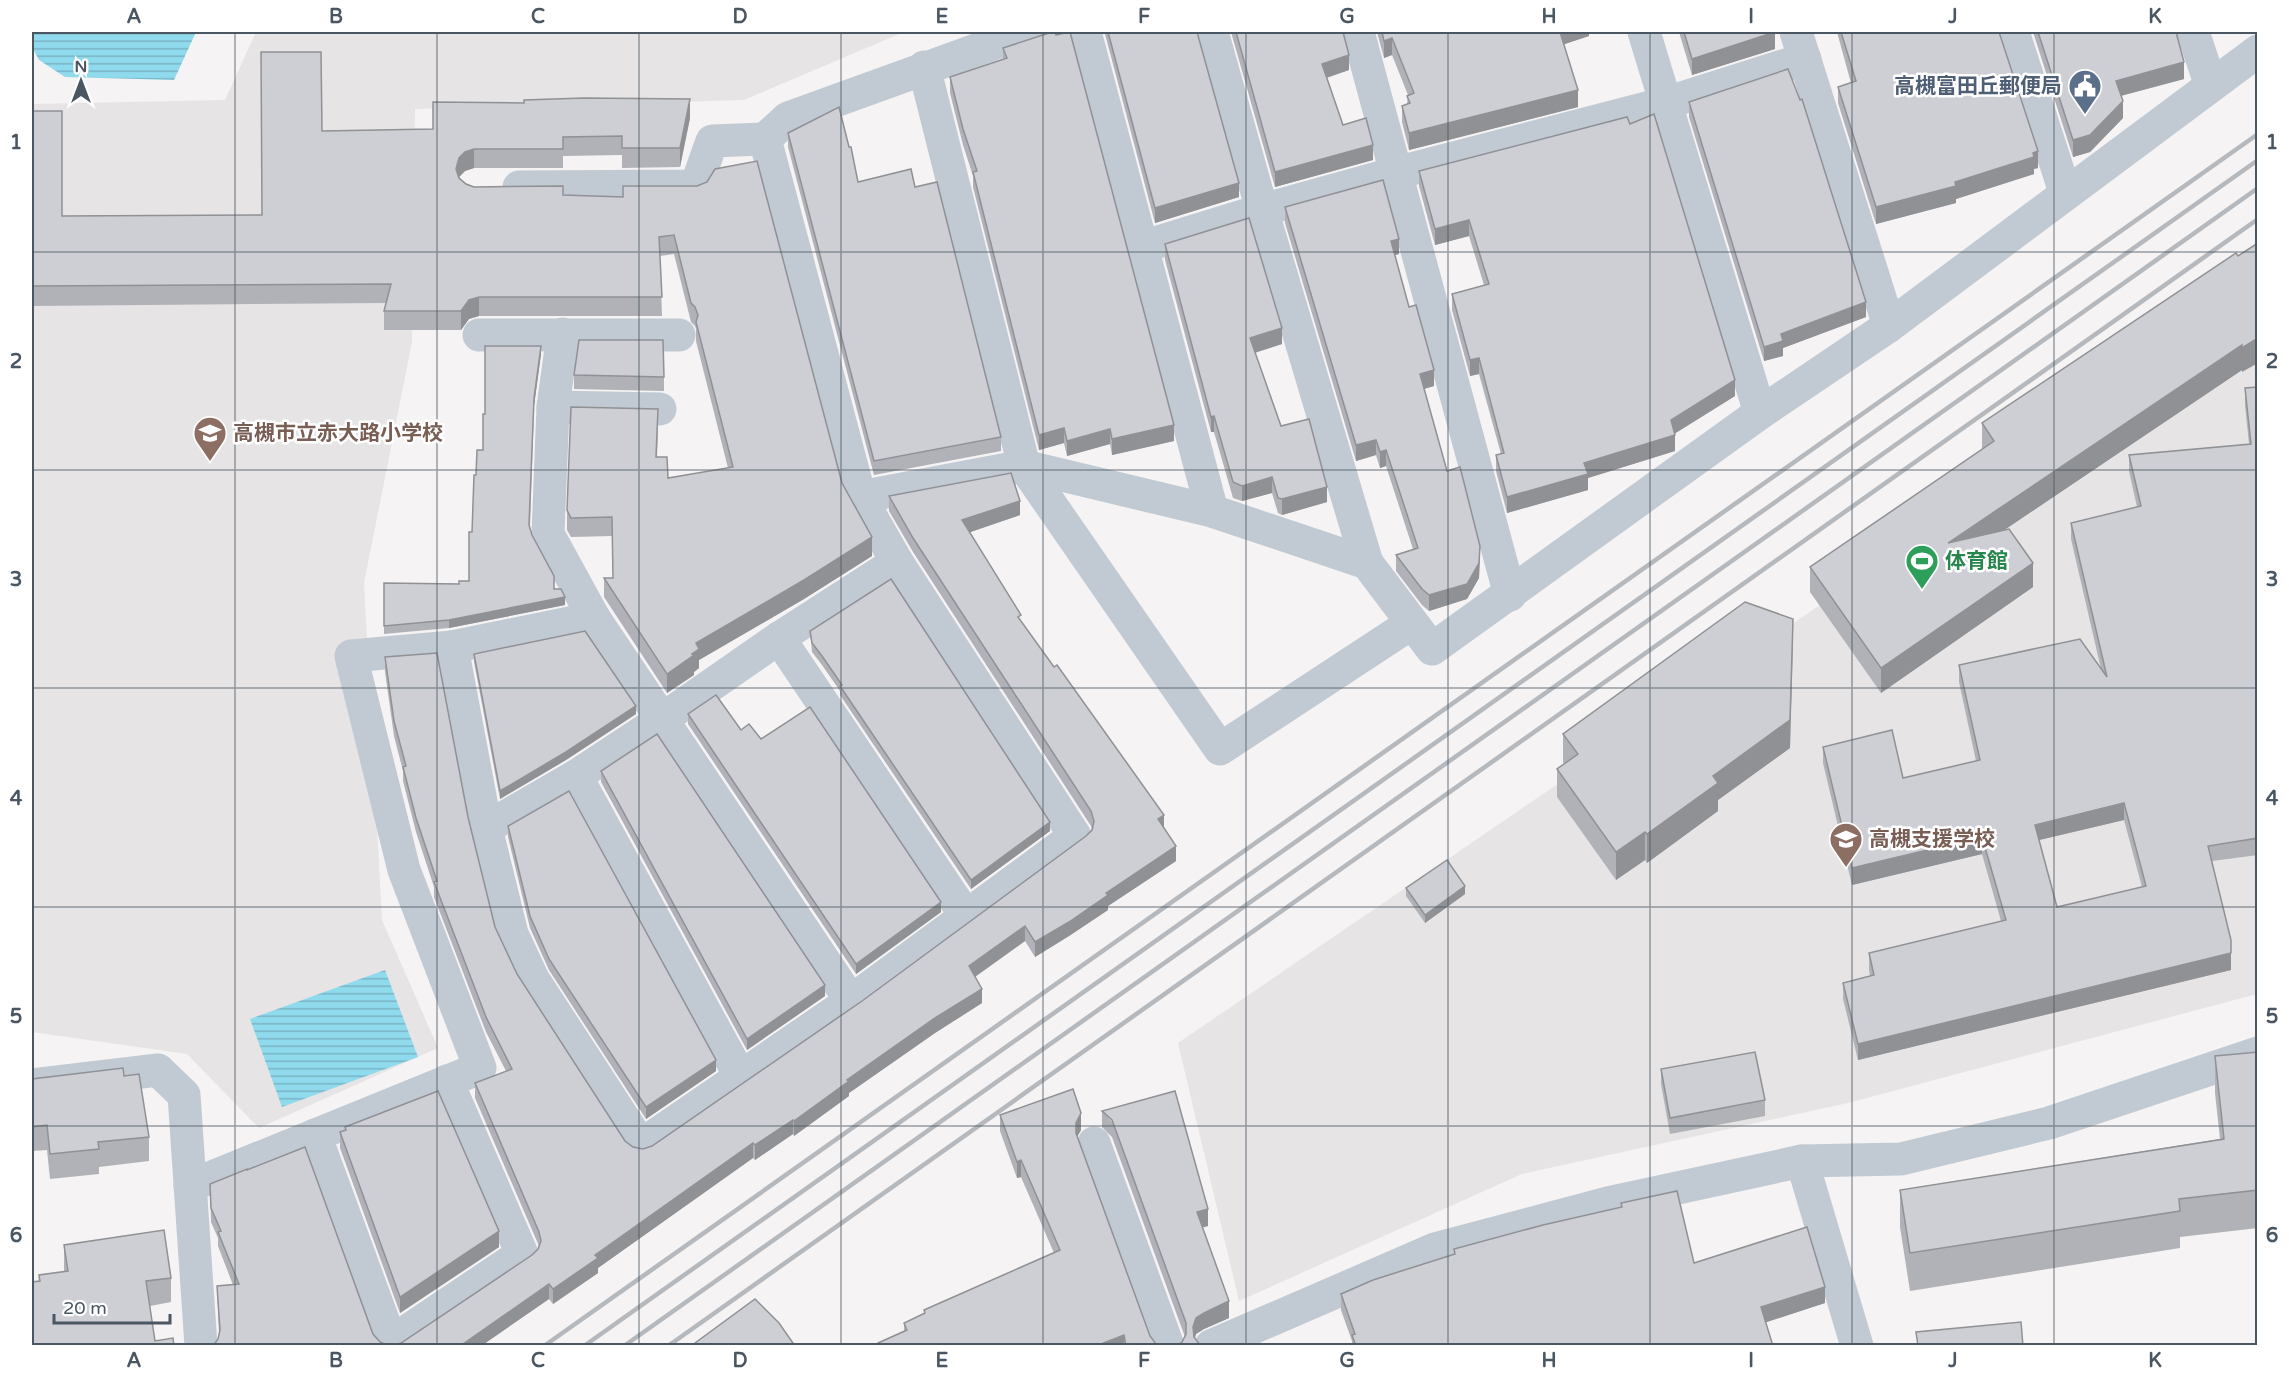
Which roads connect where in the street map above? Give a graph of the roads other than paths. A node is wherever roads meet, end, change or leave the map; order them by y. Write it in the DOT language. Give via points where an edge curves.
graph roads {
  1 [pos="1026,32"];
  2 [pos="1085,32"];
  3 [pos="1212,32"];
  4 [pos="1358,32"];
  5 [pos="1644,32"];
  6 [pos="2013,32"];
  7 [pos="2193,32"];
  8 [pos="978,40"];
  9 [pos="1800,45"];
  10 [pos="2258,51"];
  11 [pos="924,67"];
  12 [pos="2211,87"];
  13 [pos="1666,103"];
  14 [pos="765,139"];
  15 [pos="1396,173"];
  16 [pos="487,187"];
  17 [pos="2065,192"];
  18 [pos="1262,210"];
  19 [pos="1142,247"];
  20 [pos="1888,326"];
  21 [pos="563,334"];
  22 [pos="479,335"];
  23 [pos="679,335"];
  24 [pos="553,407"];
  25 [pos="660,409"];
  26 [pos="1760,413"];
  27 [pos="1024,466"];
  28 [pos="861,496"];
  29 [pos="1212,511"];
  30 [pos="897,562"];
  31 [pos="1366,563"];
  32 [pos="1510,595"];
  33 [pos="594,618"];
  34 [pos="1412,623"];
  35 [pos="779,638"];
  36 [pos="452,647"];
  37 [pos="661,720"];
  38 [pos="576,776"];
  39 [pos="486,828"];
  40 [pos="966,916"];
  41 [pos="851,1001"];
  42 [pos="2258,1053"];
  43 [pos="740,1076"];
  44 [pos="447,1081"];
  45 [pos="32,1084"];
  46 [pos="315,1135"];
  47 [pos="1094,1143"];
  48 [pos="1802,1161"];
  49 [pos="190,1186"];
  50 [pos="1259,1336"];
  51 [pos="201,1346"];
  52 [pos="1168,1346"];
  53 [pos="1210,1346"];
  54 [pos="1857,1346"];
  1 -- 8 [label="street"];
  2 -- 19 [label="street"];
  3 -- 18 [label="street"];
  4 -- 15 [label="street"];
  5 -- 13 [label="street"];
  6 -- 17 [label="street"];
  7 -- 12 [label="street"];
  8 -- 11 [label="street"];
  9 -- 13 [label="street"];
  9 -- 20 [label="street"];
  10 -- 12 [label="street"];
  11 -- 14 [label="street" via="788,118"];
  11 -- 27 [label="street"];
  12 -- 17 [label="street"];
  13 -- 15 [label="street"];
  13 -- 26 [label="street"];
  14 -- 16 [label="street" via="712,141 696,186"];
  14 -- 28 [label="street"];
  15 -- 18 [label="street"];
  15 -- 32 [label="street"];
  17 -- 20 [label="street"];
  18 -- 19 [label="street"];
  18 -- 31 [label="street"];
  19 -- 29 [label="street"];
  20 -- 26 [label="street"];
  21 -- 22 [label="street"];
  21 -- 23 [label="street"];
  21 -- 24 [label="street"];
  24 -- 25 [label="street"];
  24 -- 33 [label="street" via="548,534"];
  26 -- 32 [label="street"];
  27 -- 28 [label="street"];
  27 -- 29 [label="street"];
  27 -- 34 [label="street" via="1220,749"];
  28 -- 30 [label="street"];
  29 -- 31 [label="street"];
  30 -- 35 [label="street"];
  30 -- 40 [label="street" via="1075,836"];
  31 -- 34 [label="street"];
  32 -- 34 [label="street" via="1432,649"];
  33 -- 36 [label="street"];
  33 -- 37 [label="street"];
  35 -- 37 [label="street"];
  35 -- 40 [label="street"];
  36 -- 39 [label="street"];
  36 -- 44 [label="street" via="351,656 404,870 480,1068"];
  37 -- 38 [label="street"];
  37 -- 41 [label="street"];
  38 -- 39 [label="street"];
  38 -- 43 [label="street"];
  39 -- 43 [label="street" via="512,934 532,979 641,1145"];
  40 -- 41 [label="street"];
  41 -- 43 [label="street"];
  42 -- 48 [label="street" via="2049,1123 1901,1159"];
  44 -- 46 [label="street"];
  44 -- 46 [label="street" via="522,1254 391,1342"];
  45 -- 49 [label="street" via="158,1070 184,1095"];
  46 -- 49 [label="street"];
  47 -- 52 [label="street"];
  48 -- 50 [label="street" via="1608,1203 1435,1249"];
  48 -- 54 [label="street"];
  49 -- 51 [label="street"];
  50 -- 53 [label="street"];
}
